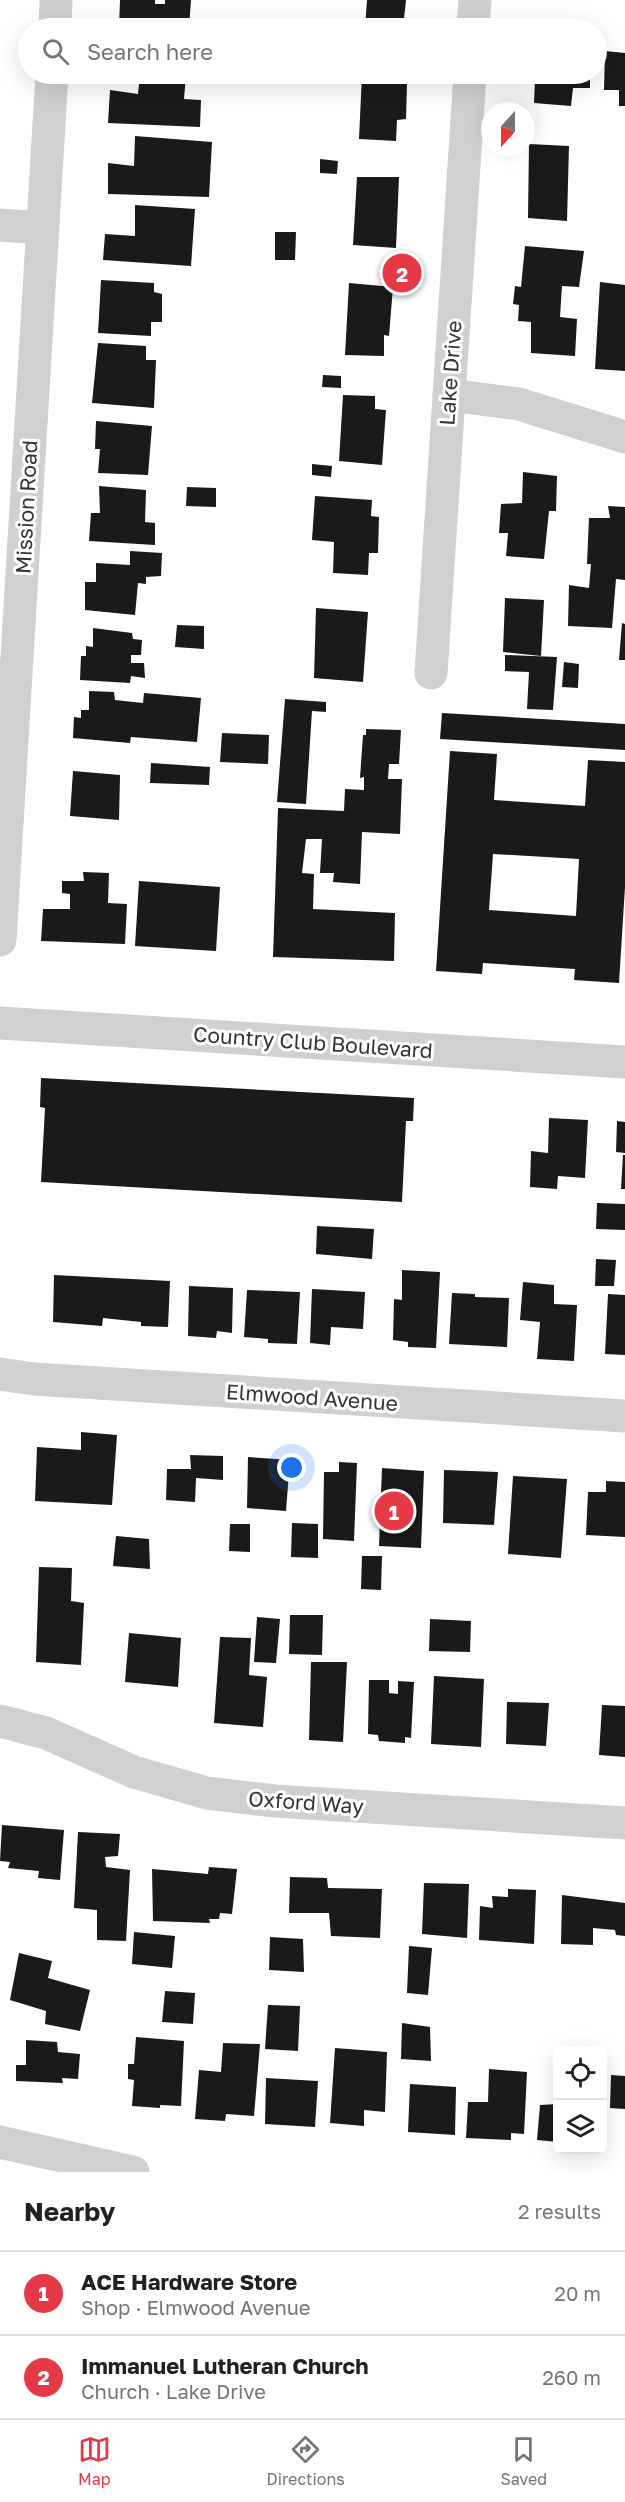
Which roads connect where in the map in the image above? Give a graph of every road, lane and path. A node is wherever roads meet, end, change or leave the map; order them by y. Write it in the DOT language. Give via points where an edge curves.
graph roads {
  1 [pos="56,0"];
  2 [pos="475,0"];
  3 [pos="55,18"];
  4 [pos="474,18"];
  5 [pos="51,84"];
  6 [pos="469,84"];
  7 [pos="0,225"];
  8 [pos="43,228"];
  9 [pos="449,394"];
  10 [pos="625,437"];
  11 [pos="9,645"];
  12 [pos="430,673"];
  13 [pos="0,940"];
  14 [pos="0,1023"];
  15 [pos="625,1062"];
  16 [pos="0,1374"];
  17 [pos="625,1416"];
  18 [pos="0,1721"];
  19 [pos="625,1823"];
  20 [pos="0,2142"];
  21 [pos="134,2172"];
  1 -- 3 [label="street"];
  2 -- 4 [label="street"];
  5 -- 8 [label="street, Mission Road"];
  6 -- 9 [label="street, Lake Drive"];
  7 -- 8 [label="street"];
  8 -- 11 [label="street, Mission Road"];
  9 -- 10 [label="street" via="519,404"];
  9 -- 12 [label="street, Lake Drive"];
  11 -- 13 [label="street, Mission Road"];
  14 -- 15 [label="street, Country Club Boulevard"];
  16 -- 17 [label="street, Elmwood Avenue"];
  18 -- 19 [label="street, Oxford Way" via="46,1733 134,1772 207,1793 275,1801"];
  20 -- 21 [label="street"];
}
